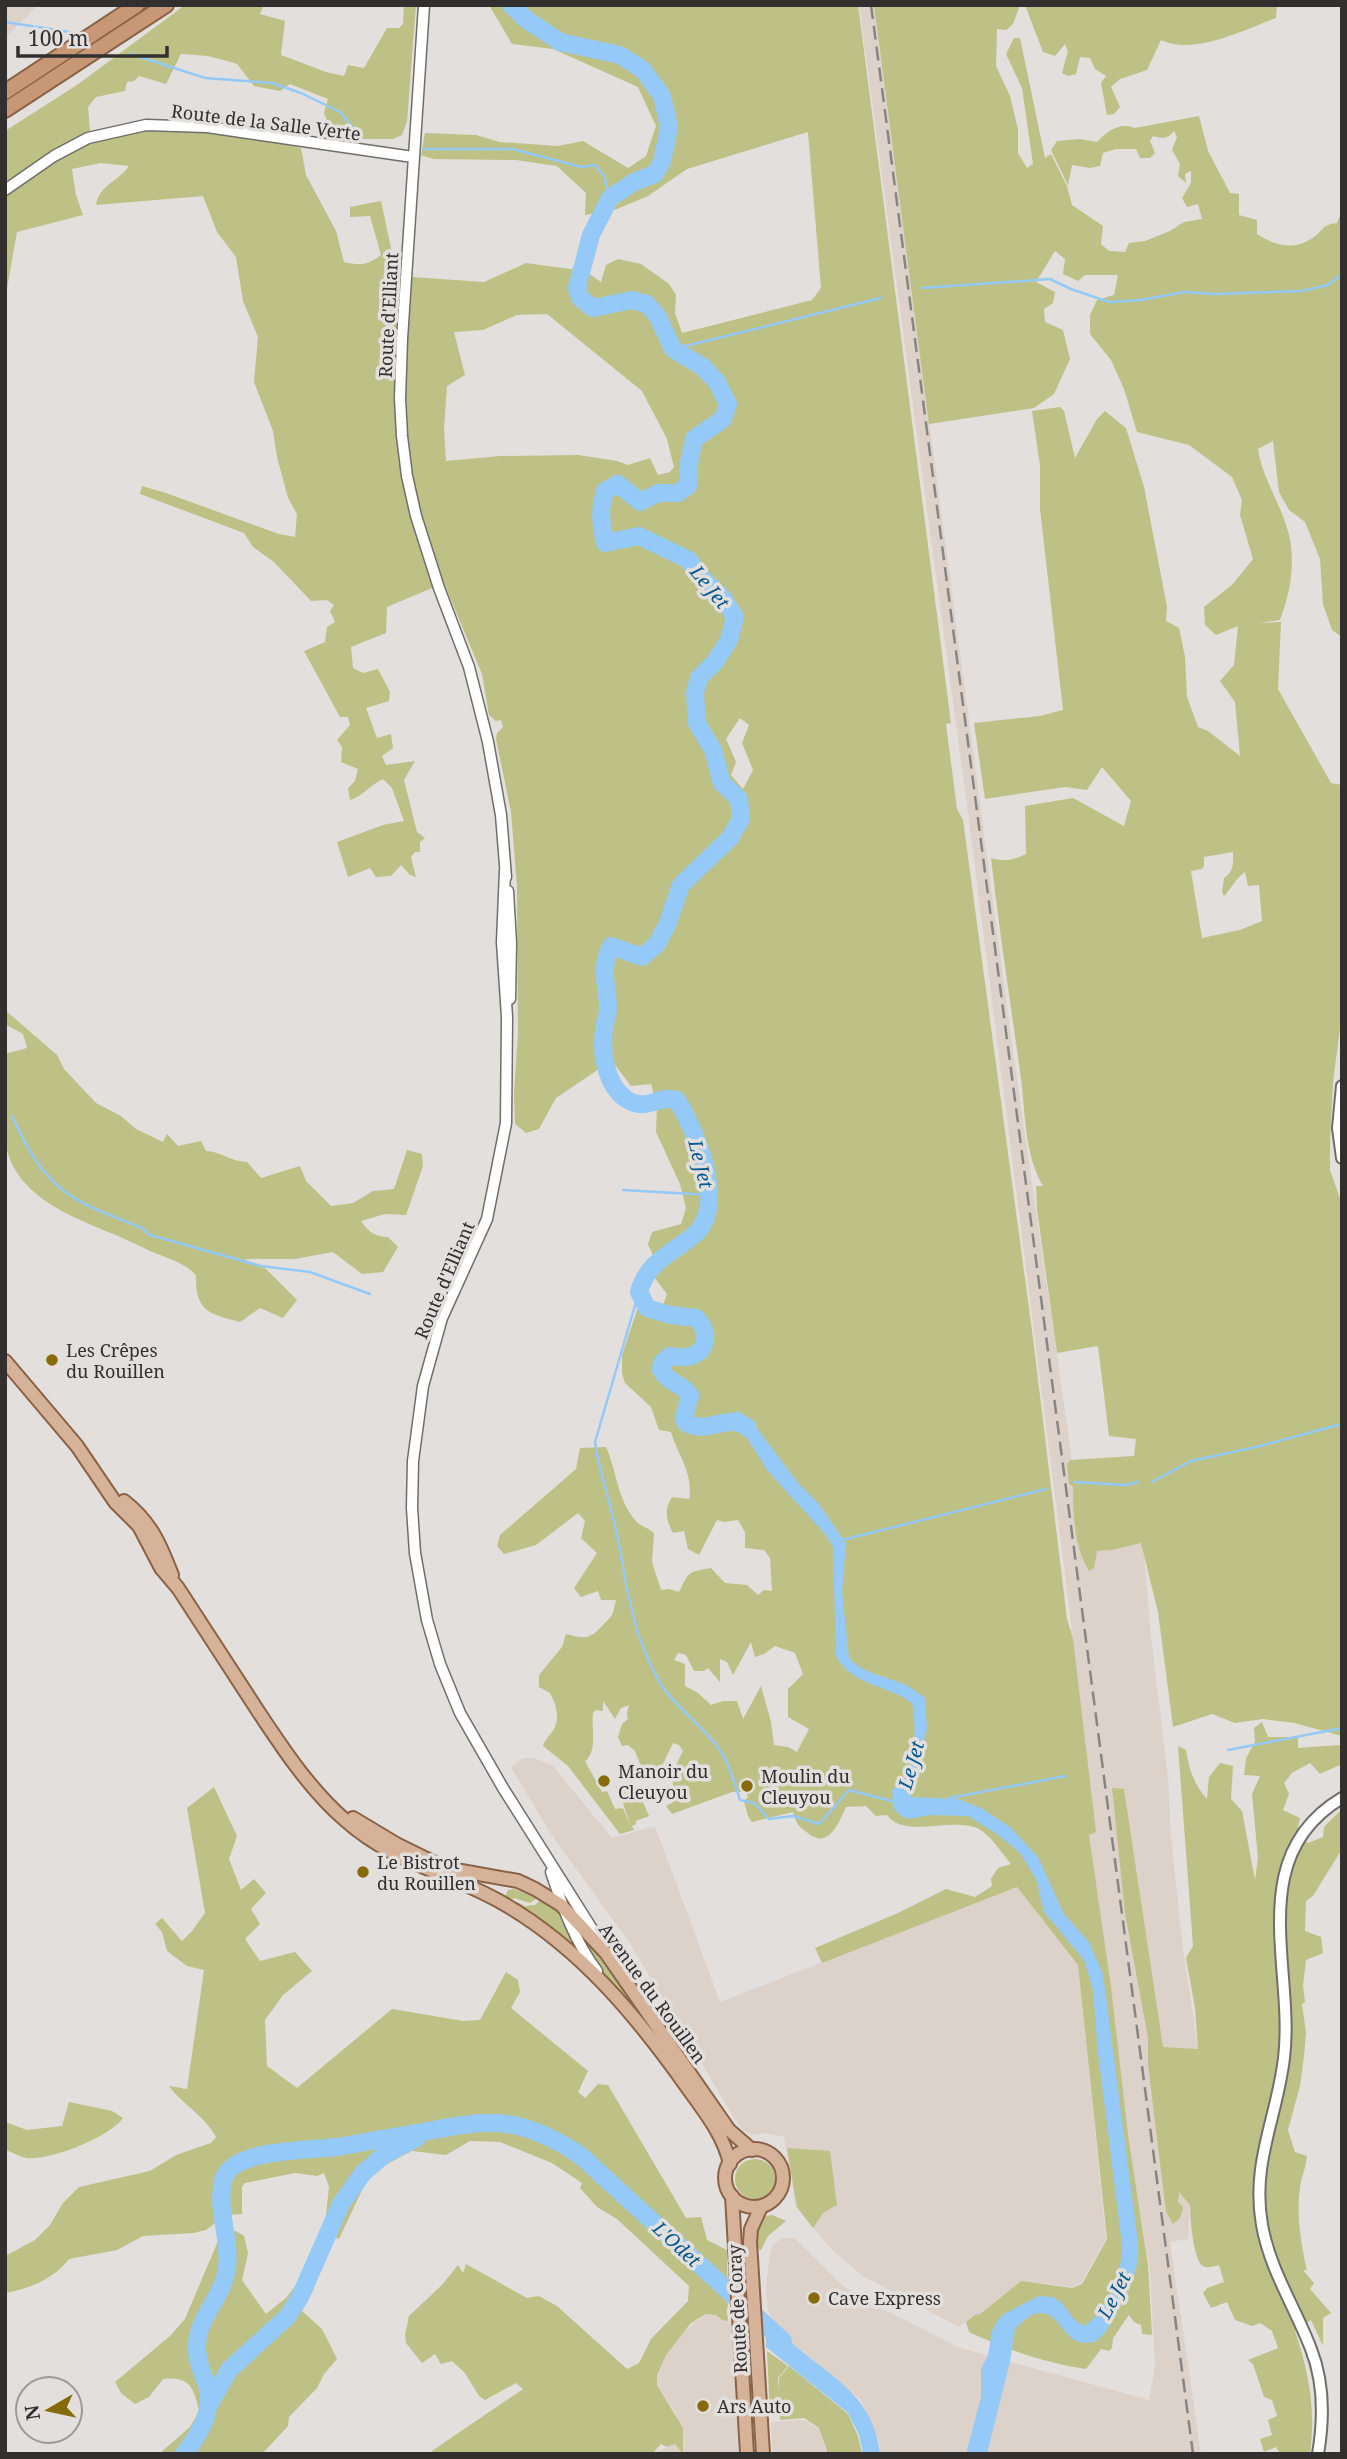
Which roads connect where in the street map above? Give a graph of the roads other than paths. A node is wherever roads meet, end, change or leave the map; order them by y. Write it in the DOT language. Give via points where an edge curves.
graph roads {
  1 [pos="137,5"];
  2 [pos="166,5"];
  3 [pos="424,5"];
  4 [pos="5,92"];
  5 [pos="5,113"];
  6 [pos="413,157"];
  7 [pos="5,190"];
  8 [pos="1342,1086"];
  9 [pos="1342,1157"];
  10 [pos="5,1361"];
  11 [pos="319,1792"];
  12 [pos="1342,1798"];
  13 [pos="548,1861"];
  14 [pos="561,1905"];
  15 [pos="606,1953"];
  16 [pos="611,1991"];
  17 [pos="752,2150"];
  18 [pos="730,2164"];
  19 [pos="732,2196"];
  20 [pos="761,2207"];
  21 [pos="747,2454"];
  22 [pos="763,2454"];
  23 [pos="1318,2454"];
  1 -- 4 [label="highway"];
  2 -- 5 [label="highway"];
  3 -- 6 [label="street, Route d'Elliant"];
  6 -- 7 [label="street, Route de la Salle Verte" via="207,127 146,125 88,138"];
  6 -- 13 [label="street, Route d'Elliant" via="400,379 402,436 416,516 481,714 499,802 511,943 503,1140 487,1219 446,1307 429,1361 416,1427 413,1521 427,1620 452,1697"];
  8 -- 9 [label="main road"];
  10 -- 11 [label="main road, Avenue du Rouillen" via="100,1477 147,1520 178,1588 277,1739"];
  11 -- 14 [label="main road, Avenue du Rouillen" via="368,1828 444,1868 518,1881"];
  11 -- 16 [label="main road, Avenue du Rouillen" via="344,1819 382,1848 476,1889 530,1919"];
  12 -- 23 [label="main road" via="1314,1819 1300,1838 1281,1895 1286,2043 1259,2176 1266,2243 1319,2376"];
  13 -- 14 [label="street, Route d'Elliant"];
  13 -- 15 [label="street, Route d'Elliant"];
  14 -- 15 [label="main road, Avenue du Rouillen"];
  14 -- 16 [label="street, Route d'Elliant" via="579,1946"];
  15 -- 17 [label="main road, Avenue du Rouillen" via="729,2130"];
  16 -- 18 [label="main road, Avenue du Rouillen" via="693,2095 722,2140"];
  17 -- 18 [label="main road" via="739,2154"];
  17 -- 20 [label="main road" via="773,2156 783,2173 780,2192"];
  18 -- 19 [label="main road" via="726,2181"];
  19 -- 20 [label="main road" via="742,2205"];
  19 -- 21 [label="main road, Route de Coray"];
  20 -- 22 [label="main road, Route de Coray" via="750,2235"];
}
